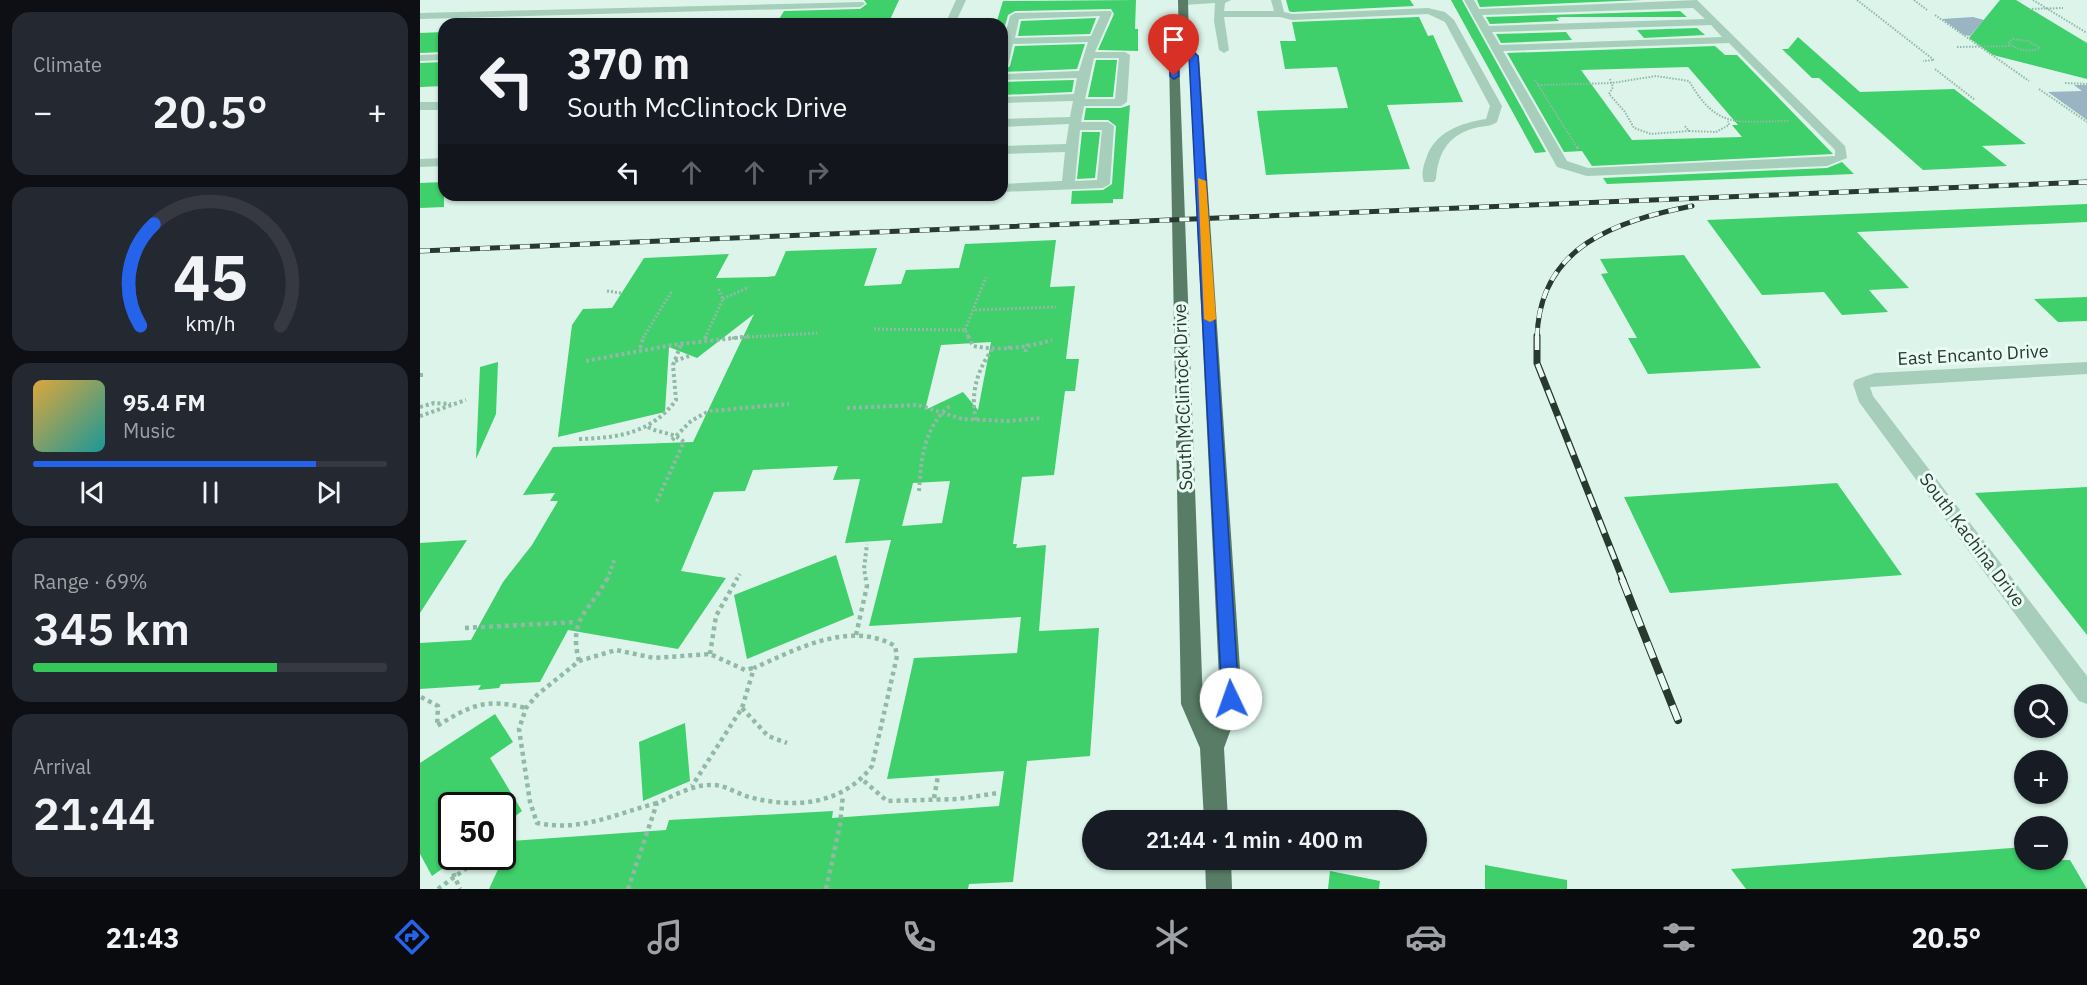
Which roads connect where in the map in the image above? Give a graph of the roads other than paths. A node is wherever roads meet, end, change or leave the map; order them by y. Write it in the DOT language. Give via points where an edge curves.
graph roads {
  1 [pos="623,0"];
  2 [pos="961,0"];
  3 [pos="1226,0"];
  4 [pos="1276,0"];
  5 [pos="1469,0"];
  6 [pos="1183,1"];
  7 [pos="1220,1"];
  8 [pos="1693,3"];
  9 [pos="860,4"];
  10 [pos="611,12"];
  11 [pos="1423,12"];
  12 [pos="1477,12"];
  13 [pos="1280,14"];
  14 [pos="1221,15"];
  15 [pos="420,16"];
  16 [pos="604,18"];
  17 [pos="953,18"];
  18 [pos="1713,22"];
  19 [pos="1429,25"];
  20 [pos="1486,29"];
  21 [pos="1096,39"];
  22 [pos="1730,40"];
  23 [pos="1009,41"];
  24 [pos="1008,45"];
  25 [pos="1184,46"];
  26 [pos="1497,48"];
  27 [pos="1224,50"];
  28 [pos="1090,56"];
  29 [pos="438,57"];
  30 [pos="420,58"];
  31 [pos="1008,78"];
  32 [pos="1008,88"];
  33 [pos="1082,90"];
  34 [pos="1008,99"];
  35 [pos="438,105"];
  36 [pos="420,106"];
  37 [pos="1008,123"];
  38 [pos="1077,123"];
  39 [pos="1073,148"];
  40 [pos="1008,150"];
  41 [pos="438,162"];
  42 [pos="420,163"];
  43 [pos="1429,179"];
  44 [pos="1068,185"];
  45 [pos="1008,188"];
  46 [pos="2087,368"];
  47 [pos="1861,384"];
  48 [pos="2087,694"];
  49 [pos="1212,748"];
  50 [pos="1215,810"];
  51 [pos="1218,870"];
  52 [pos="1219,889"];
  1 -- 10 [label="street"];
  2 -- 17 [label="street"];
  3 -- 7 [label="street"];
  4 -- 13 [label="street"];
  5 -- 12 [label="street"];
  6 -- 7 [label="street"];
  6 -- 25 [label="main road, South McClintock Drive"];
  7 -- 14 [label="street"];
  8 -- 12 [label="street"];
  8 -- 18 [label="street"];
  9 -- 10 [label="street"];
  10 -- 15 [label="street"];
  10 -- 16 [label="street"];
  11 -- 13 [label="street" via="1292,17"];
  11 -- 19 [label="street"];
  11 -- 43 [label="street" via="1441,14 1449,20 1496,106 1491,122 1453,131 1429,162"];
  12 -- 20 [label="street"];
  13 -- 14 [label="street"];
  14 -- 27 [label="street"];
  18 -- 20 [label="street"];
  18 -- 22 [label="street"];
  20 -- 26 [label="street"];
  21 -- 23 [label="street"];
  21 -- 23 [label="street" via="1101,25 1012,27"];
  21 -- 28 [label="street"];
  22 -- 26 [label="street"];
  22 -- 26 [label="street" via="1841,148 1841,158 1827,162 1587,172 1562,164"];
  23 -- 24 [label="street"];
  25 -- 49 [label="main road, South McClintock Drive" via="1174,56 1192,704"];
  25 -- 49 [label="main road, South McClintock Drive" via="1194,56 1231,699"];
  28 -- 33 [label="street"];
  28 -- 33 [label="street" via="1125,55 1121,102"];
  29 -- 30 [label="street"];
  31 -- 33 [label="street"];
  32 -- 33 [label="street"];
  33 -- 34 [label="street"];
  33 -- 38 [label="street"];
  35 -- 36 [label="street"];
  37 -- 38 [label="street"];
  38 -- 39 [label="street"];
  38 -- 44 [label="street" via="1108,126 1103,184"];
  39 -- 40 [label="street"];
  39 -- 44 [label="street"];
  41 -- 42 [label="street"];
  44 -- 45 [label="street"];
  46 -- 47 [label="street, East Encanto Drive" via="1875,379"];
  47 -- 48 [label="street, South Kachina Drive" via="1872,407"];
  49 -- 50 [label="main road, South McClintock Drive"];
  51 -- 52 [label="main road"];
}
